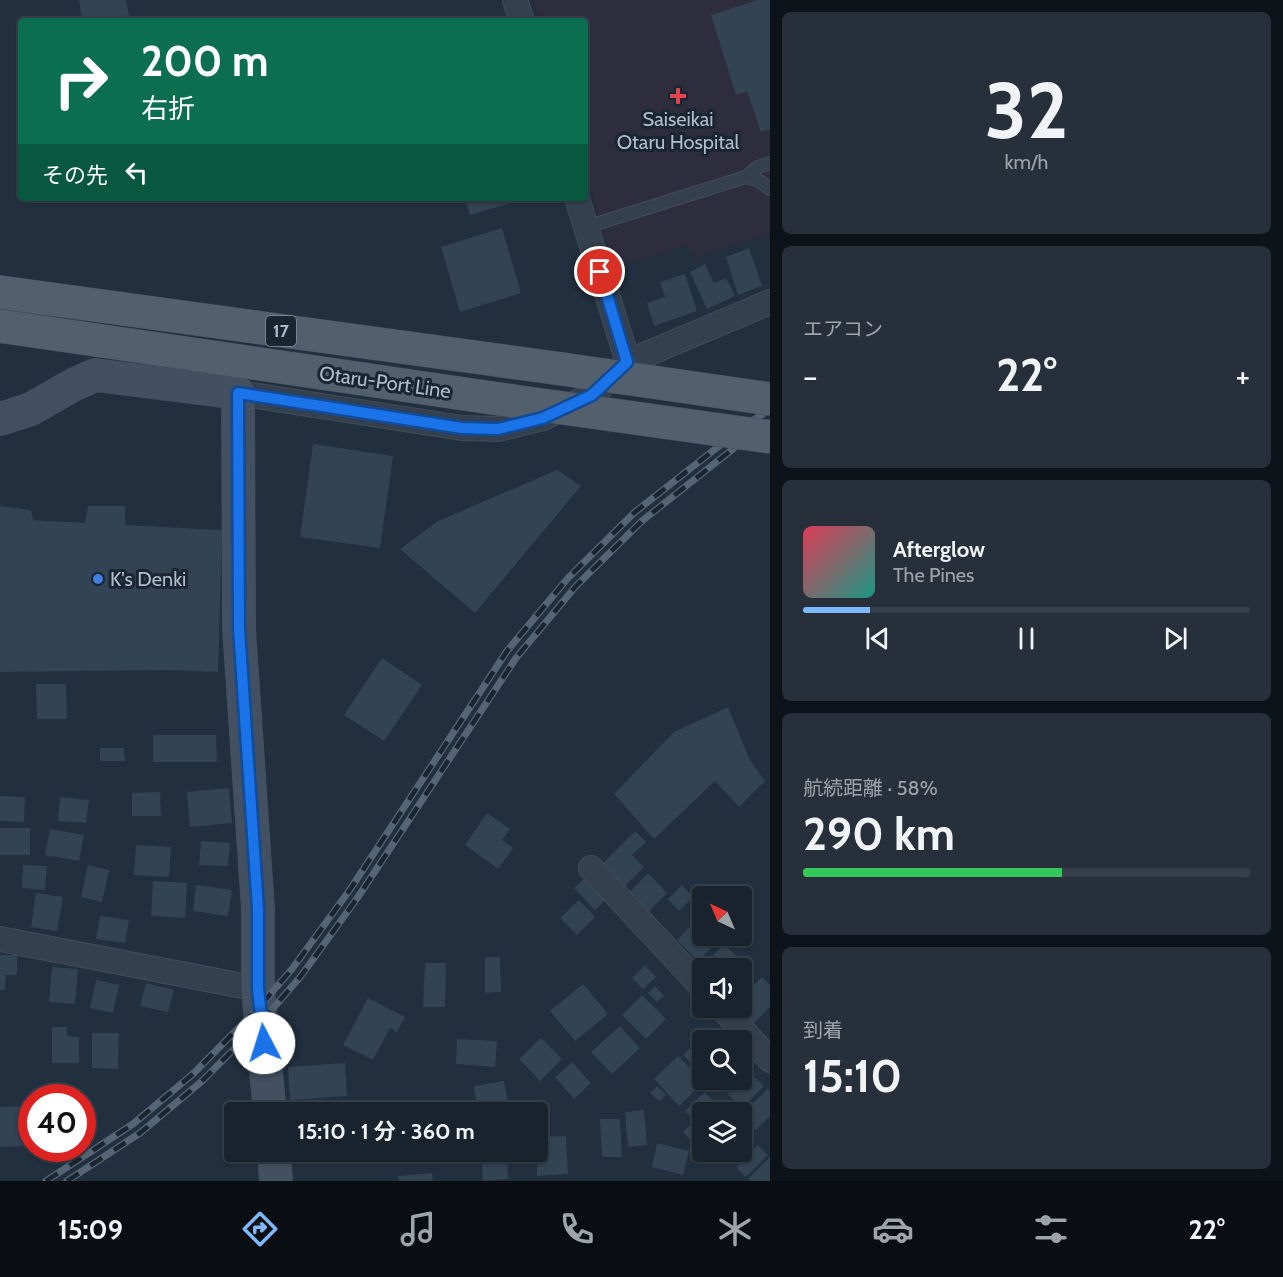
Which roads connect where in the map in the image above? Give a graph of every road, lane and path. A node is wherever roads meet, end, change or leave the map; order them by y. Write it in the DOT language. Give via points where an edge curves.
graph roads {
  1 [pos="515,0"];
  2 [pos="521,18"];
  3 [pos="770,163"];
  4 [pos="746,177"];
  5 [pos="770,189"];
  6 [pos="578,201"];
  7 [pos="586,227"];
  8 [pos="0,292"];
  9 [pos="770,302"];
  10 [pos="0,326"];
  11 [pos="627,362"];
  12 [pos="238,393"];
  13 [pos="770,399"];
  14 [pos="0,419"];
  15 [pos="770,437"];
  16 [pos="591,868"];
  17 [pos="0,939"];
  18 [pos="692,976"];
  19 [pos="258,989"];
  20 [pos="731,1018"];
  21 [pos="770,1060"];
  22 [pos="269,1102"];
  23 [pos="275,1162"];
  24 [pos="276,1181"];
  1 -- 2 [label="street"];
  3 -- 4 [label="lane"];
  4 -- 5 [label="lane"];
  4 -- 7 [label="lane"];
  6 -- 7 [label="street"];
  7 -- 11 [label="street"];
  8 -- 13 [label="main road, Otaru-Port Line / 17, bridge"];
  9 -- 11 [label="street"];
  10 -- 15 [label="main road, Otaru-Port Line / 17, bridge"];
  11 -- 12 [label="street" via="592,395 543,418 498,429 462,428"];
  12 -- 14 [label="street" via="95,375 32,409"];
  12 -- 19 [label="street" via="239,629 258,909"];
  16 -- 18 [label="street"];
  17 -- 19 [label="street"];
  19 -- 22 [label="street"];
  20 -- 21 [label="street"];
  23 -- 24 [label="street"];
}
